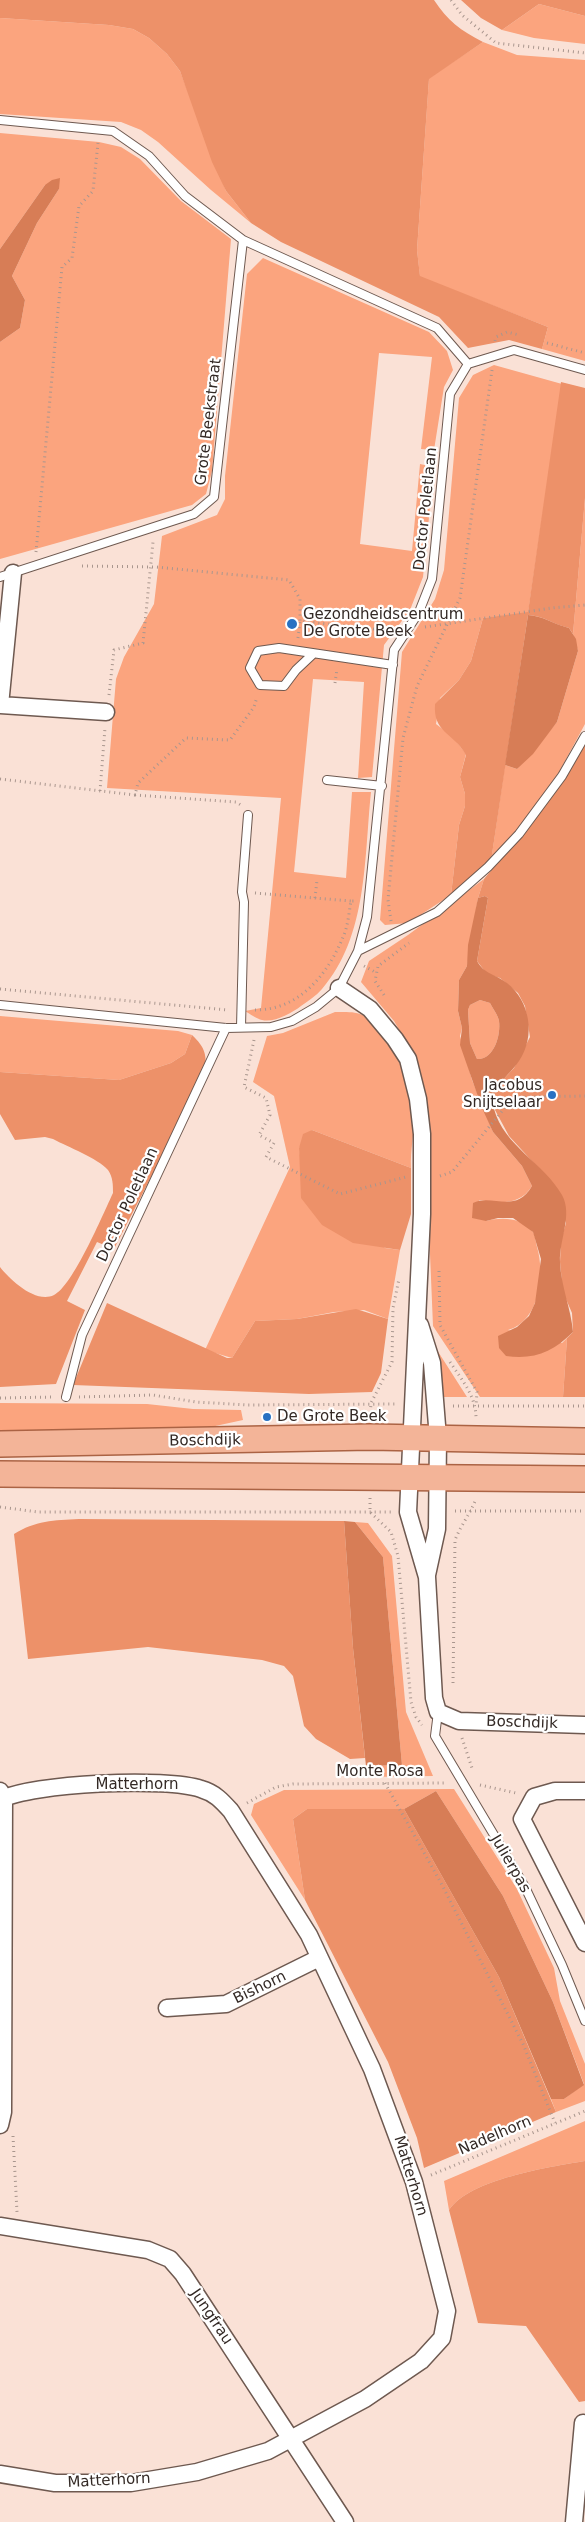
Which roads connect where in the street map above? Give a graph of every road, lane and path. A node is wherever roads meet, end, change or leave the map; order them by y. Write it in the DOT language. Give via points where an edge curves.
graph roads {
  1 [pos="451,0"];
  2 [pos="585,53"];
  3 [pos="0,120"];
  4 [pos="99,130"];
  5 [pos="243,240"];
  6 [pos="494,356"];
  7 [pos="468,364"];
  8 [pos="585,370"];
  9 [pos="155,526"];
  10 [pos="34,566"];
  11 [pos="73,566"];
  12 [pos="151,567"];
  13 [pos="6,575"];
  14 [pos="585,605"];
  15 [pos="448,623"];
  16 [pos="408,630"];
  17 [pos="313,654"];
  18 [pos="392,666"];
  19 [pos="260,685"];
  20 [pos="0,705"];
  21 [pos="106,712"];
  22 [pos="585,736"];
  23 [pos="0,779"];
  24 [pos="327,780"];
  25 [pos="382,786"];
  26 [pos="100,791"];
  27 [pos="135,796"];
  28 [pos="248,815"];
  29 [pos="317,880"];
  30 [pos="266,893"];
  31 [pos="315,898"];
  32 [pos="369,900"];
  33 [pos="388,900"];
  34 [pos="351,901"];
  35 [pos="393,933"];
  36 [pos="358,951"];
  37 [pos="339,988"];
  38 [pos="0,989"];
  39 [pos="0,1005"];
  40 [pos="241,1011"];
  41 [pos="241,1027"];
  42 [pos="256,1027"];
  43 [pos="226,1028"];
  44 [pos="585,1096"];
  45 [pos="422,1176"];
  46 [pos="401,1269"];
  47 [pos="418,1317"];
  48 [pos="445,1354"];
  49 [pos="66,1397"];
  50 [pos="0,1398"];
  51 [pos="371,1403"];
  52 [pos="412,1404"];
  53 [pos="436,1406"];
  54 [pos="476,1406"];
  55 [pos="585,1406"];
  56 [pos="410,1438"];
  57 [pos="438,1438"];
  58 [pos="477,1439"];
  59 [pos="585,1441"];
  60 [pos="0,1444"];
  61 [pos="0,1474"];
  62 [pos="409,1476"];
  63 [pos="438,1476"];
  64 [pos="477,1477"];
  65 [pos="585,1479"];
  66 [pos="0,1507"];
  67 [pos="438,1511"];
  68 [pos="471,1511"];
  69 [pos="585,1511"];
  70 [pos="370,1512"];
  71 [pos="408,1512"];
  72 [pos="427,1577"];
  73 [pos="453,1686"];
  74 [pos="438,1712"];
  75 [pos="459,1721"];
  76 [pos="585,1725"];
  77 [pos="434,1736"];
  78 [pos="385,1783"];
  79 [pos="461,1783"];
  80 [pos="585,1791"];
  81 [pos="1,1796"];
  82 [pos="534,1797"];
  83 [pos="231,1811"];
  84 [pos="585,1943"];
  85 [pos="319,1958"];
  86 [pos="167,2008"];
  87 [pos="585,2021"];
  88 [pos="585,2111"];
  89 [pos="2,2118"];
  90 [pos="555,2123"];
  91 [pos="414,2182"];
  92 [pos="0,2226"];
  93 [pos="18,2229"];
  94 [pos="583,2424"];
  95 [pos="292,2439"];
  96 [pos="0,2474"];
  97 [pos="344,2522"];
  98 [pos="574,2522"];
  1 -- 2 [label="path" via="462,15 496,43"];
  3 -- 4 [label="lane"];
  4 -- 5 [label="lane" via="113,132 149,156 185,196"];
  4 -- 10 [label="path" via="93,191 79,206 72,258 62,267"];
  5 -- 7 [label="lane" via="437,328"];
  5 -- 9 [label="lane, Grote Beekstraat" via="214,497 194,514"];
  6 -- 7 [label="lane"];
  6 -- 8 [label="lane" via="514,350"];
  6 -- 15 [label="path" via="460,598"];
  7 -- 16 [label="lane, Doctor Poletlaan" via="450,394 432,578 420,612"];
  9 -- 10 [label="lane, Grote Beekstraat"];
  9 -- 12 [label="path"];
  10 -- 13 [label="lane, Grote Beekstraat"];
  11 -- 12 [label="path"];
  12 -- 16 [label="path" via="289,580 300,598 300,621 394,632"];
  12 -- 21 [label="path" via="143,643 114,650"];
  13 -- 20 [label="street"];
  14 -- 15 [label="path"];
  15 -- 16 [label="path"];
  15 -- 33 [label="path" via="417,686 403,738"];
  16 -- 18 [label="lane, Doctor Poletlaan" via="394,650"];
  17 -- 18 [label="lane"];
  17 -- 19 [label="lane" via="284,686"];
  17 -- 19 [label="lane" via="279,648 258,651 250,668"];
  18 -- 25 [label="lane, Doctor Poletlaan"];
  19 -- 27 [label="path" via="254,707 230,740 186,738 138,783"];
  20 -- 21 [label="street"];
  21 -- 26 [label="path"];
  22 -- 35 [label="lane" via="562,776 519,834 488,867 436,912"];
  23 -- 26 [label="path"];
  24 -- 25 [label="lane"];
  25 -- 32 [label="lane, Doctor Poletlaan"];
  26 -- 27 [label="path"];
  27 -- 28 [label="path" via="236,802 245,808"];
  28 -- 40 [label="lane" via="242,892"];
  29 -- 31 [label="path"];
  30 -- 31 [label="path"];
  31 -- 34 [label="path"];
  32 -- 33 [label="path"];
  32 -- 34 [label="path"];
  32 -- 36 [label="lane, Doctor Poletlaan"];
  33 -- 35 [label="path"];
  34 -- 40 [label="path" via="345,934 323,975 298,997 270,1010"];
  35 -- 36 [label="lane"];
  36 -- 37 [label="lane, Doctor Poletlaan"];
  37 -- 42 [label="lane, Doctor Poletlaan" via="292,1021"];
  37 -- 45 [label="street" via="370,1009 408,1059 418,1099"];
  38 -- 40 [label="path"];
  39 -- 43 [label="lane, Doctor Poletlaan"];
  40 -- 41 [label="lane"];
  41 -- 42 [label="lane, Doctor Poletlaan"];
  41 -- 43 [label="lane, Doctor Poletlaan"];
  42 -- 45 [label="path" via="244,1087 266,1098 270,1115 259,1135 274,1142 266,1157 340,1194"];
  43 -- 49 [label="lane, Doctor Poletlaan" via="82,1335"];
  44 -- 45 [label="path" via="517,1096 452,1172 444,1176"];
  45 -- 47 [label="street"];
  46 -- 51 [label="path" via="393,1308 392,1362"];
  47 -- 52 [label="street"];
  47 -- 53 [label="street" via="432,1363"];
  48 -- 54 [label="path"];
  49 -- 50 [label="path"];
  49 -- 51 [label="path" via="153,1395 196,1402 315,1408"];
  51 -- 52 [label="path"];
  52 -- 56 [label="street"];
  53 -- 54 [label="path"];
  53 -- 57 [label="street"];
  54 -- 55 [label="path"];
  54 -- 58 [label="path"];
  56 -- 57 [label="main road, Boschdijk"];
  56 -- 60 [label="main road, Boschdijk"];
  56 -- 62 [label="street"];
  57 -- 58 [label="main road, Boschdijk"];
  57 -- 63 [label="street"];
  58 -- 59 [label="main road, Boschdijk"];
  61 -- 62 [label="main road"];
  62 -- 63 [label="main road"];
  62 -- 71 [label="street"];
  63 -- 64 [label="main road"];
  63 -- 67 [label="street"];
  64 -- 65 [label="main road"];
  64 -- 68 [label="path" via="477,1495"];
  66 -- 70 [label="path" via="38,1512"];
  67 -- 68 [label="path"];
  67 -- 72 [label="street"];
  68 -- 69 [label="path"];
  68 -- 73 [label="path" via="461,1524 456,1540"];
  70 -- 71 [label="path"];
  70 -- 77 [label="path" via="391,1532 398,1556 411,1702 416,1718"];
  71 -- 72 [label="street"];
  72 -- 74 [label="street" via="434,1698"];
  74 -- 75 [label="street, Boschdijk"];
  74 -- 77 [label="lane"];
  75 -- 76 [label="street, Boschdijk"];
  75 -- 77 [label="path" via="462,1740 446,1742"];
  77 -- 79 [label="lane, Julierpas"];
  78 -- 79 [label="path, Monte Rosa"];
  78 -- 83 [label="path, Monte Rosa" via="276,1787"];
  78 -- 90 [label="path" via="441,1883 519,2036"];
  79 -- 82 [label="path, Monte Rosa"];
  79 -- 87 [label="lane, Julierpas" via="524,1887"];
  80 -- 82 [label="street" via="555,1791"];
  81 -- 83 [label="street, Matterhorn" via="58,1786 170,1782 217,1795"];
  81 -- 89 [label="street"];
  82 -- 84 [label="street, Julierpas" via="522,1819"];
  83 -- 85 [label="street, Matterhorn" via="309,1935"];
  85 -- 86 [label="street, Bishorn" via="226,2004"];
  85 -- 91 [label="street, Matterhorn" via="372,2069"];
  88 -- 90 [label="path, Nadelhorn"];
  89 -- 93 [label="path" via="13,2137"];
  90 -- 91 [label="path, Nadelhorn"];
  91 -- 95 [label="street, Matterhorn" via="447,2312 442,2338 421,2361 365,2399"];
  92 -- 93 [label="street, Jungfrau"];
  93 -- 95 [label="street, Jungfrau" via="148,2250 170,2259"];
  94 -- 98 [label="street"];
  95 -- 96 [label="street, Matterhorn" via="268,2451 197,2472 131,2483 56,2483"];
  95 -- 97 [label="street, Jungfrau"];
}
